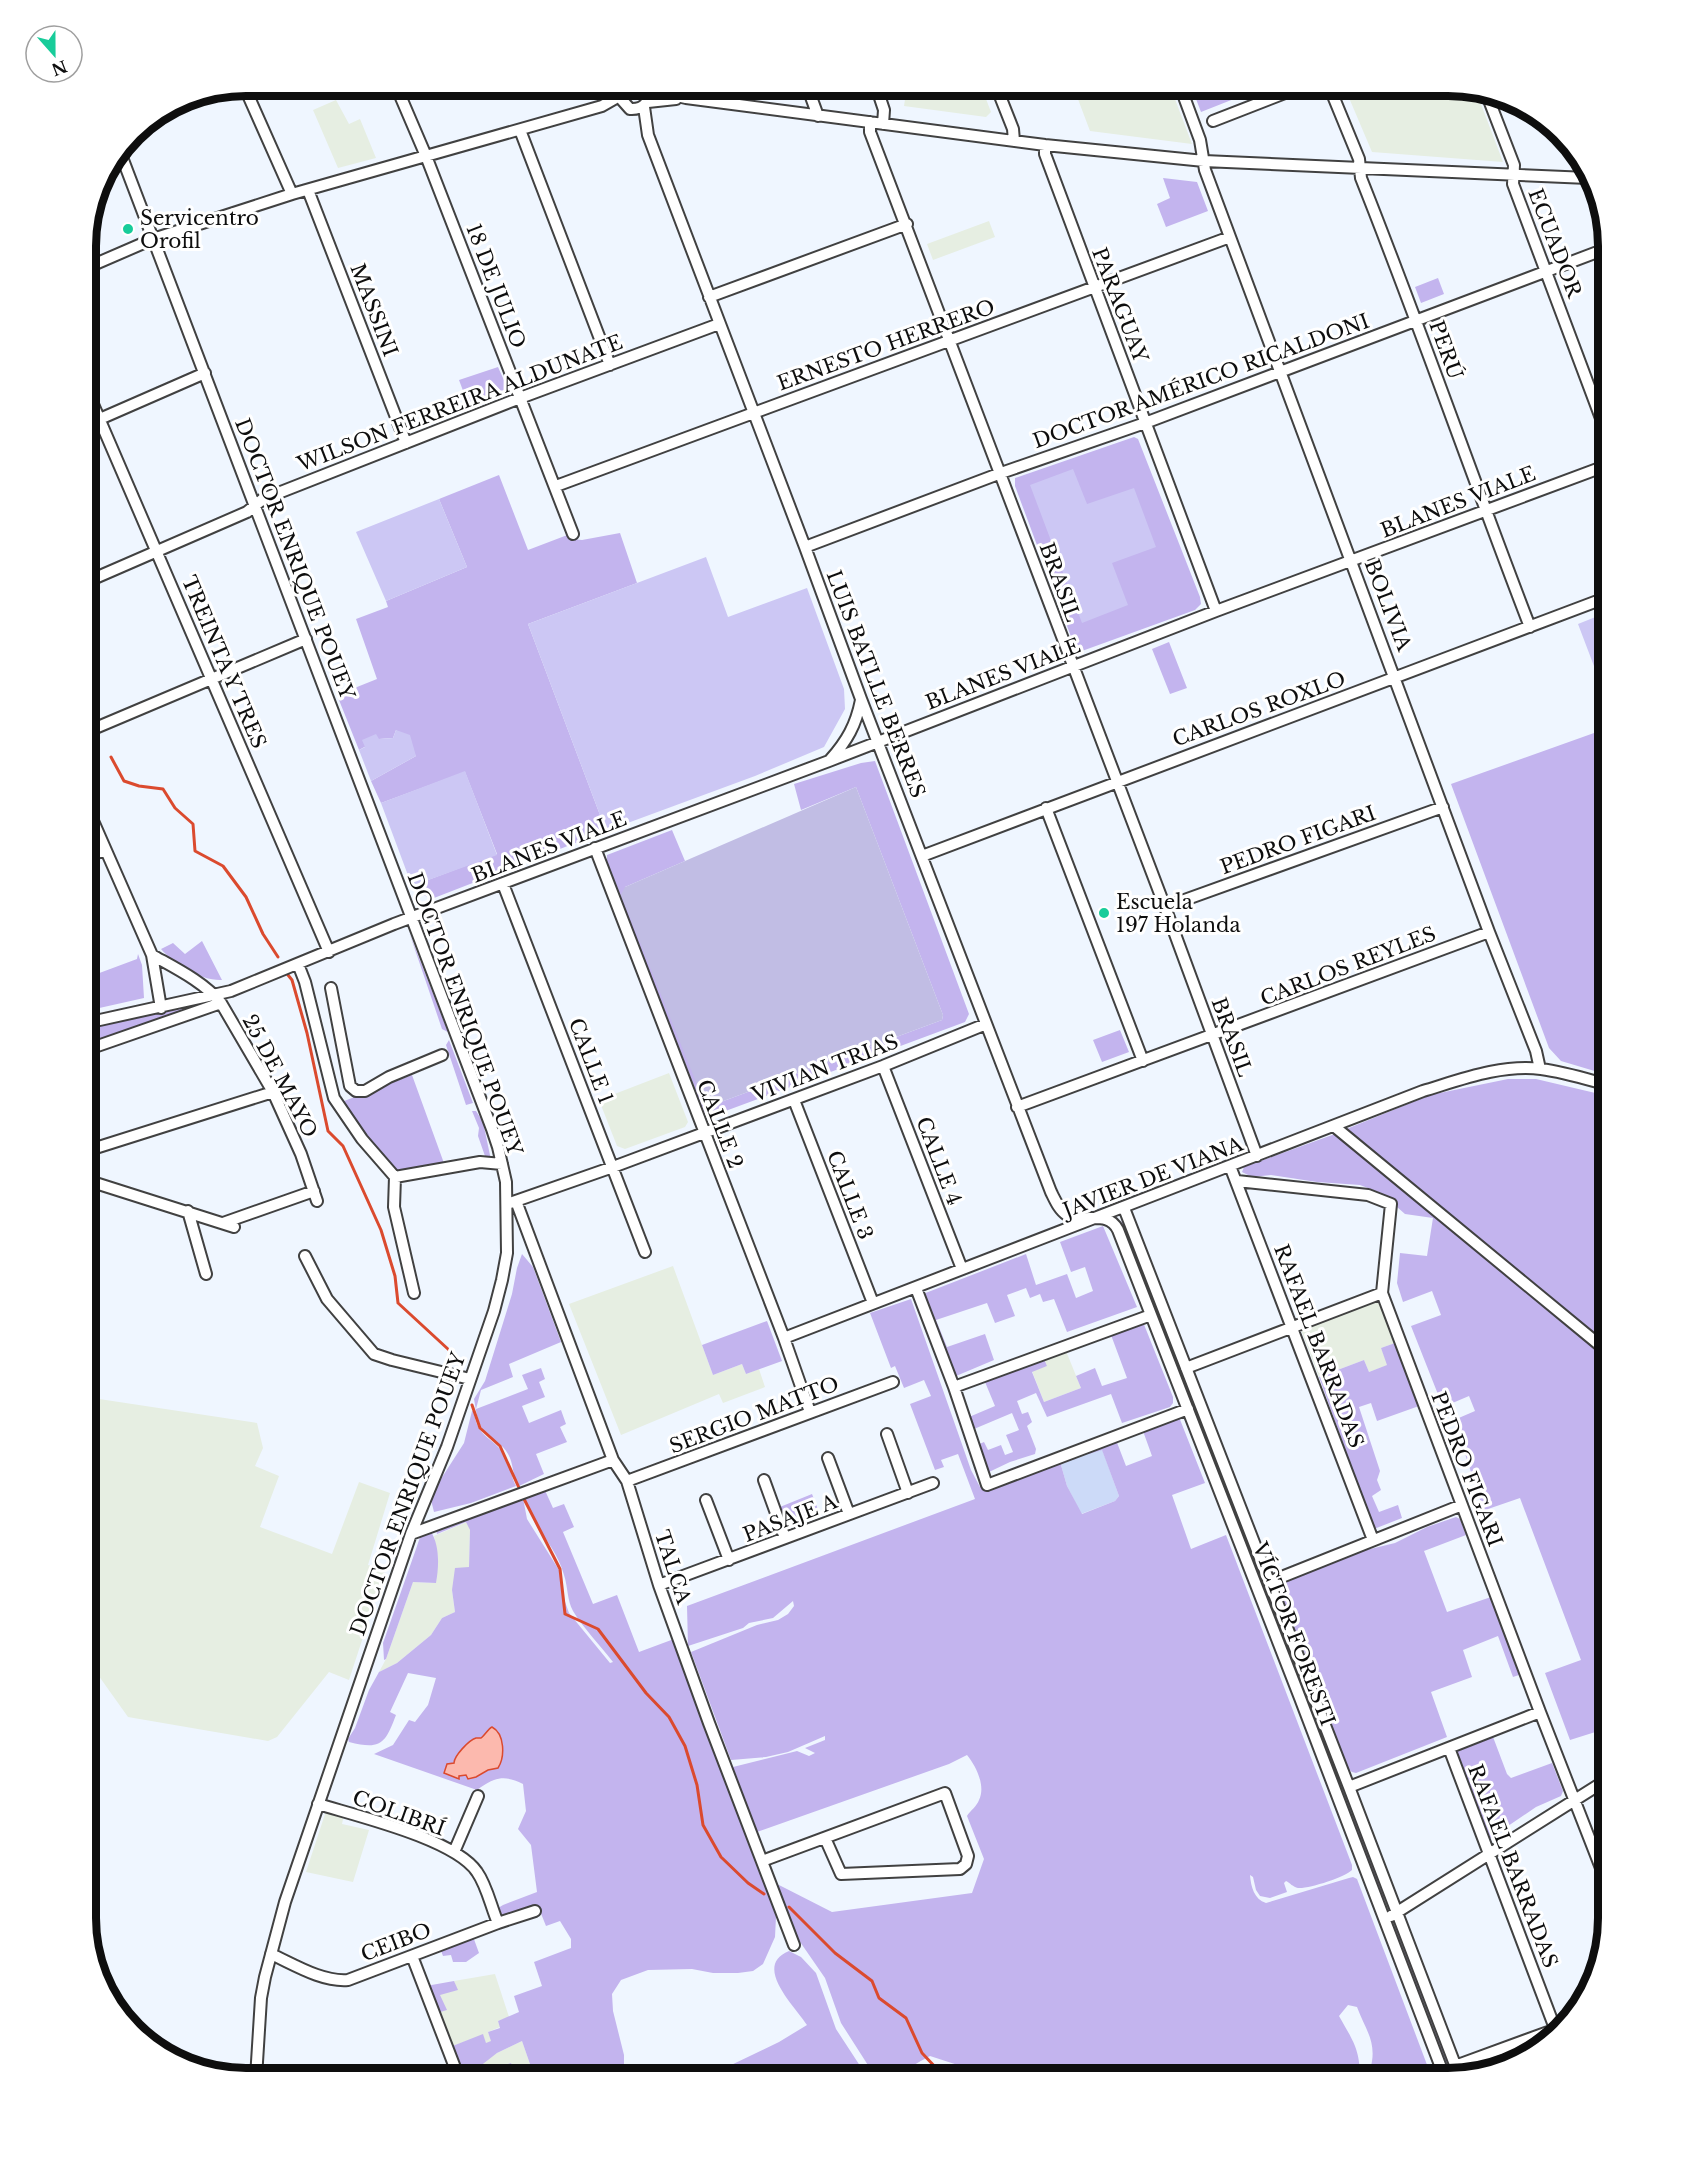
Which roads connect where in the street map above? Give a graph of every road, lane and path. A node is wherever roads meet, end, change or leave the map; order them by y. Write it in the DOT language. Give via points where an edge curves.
graph roads {
  1 [pos="248,96"];
  2 [pos="400,96"];
  3 [pos="615,96"];
  4 [pos="623,96"];
  5 [pos="648,96"];
  6 [pos="677,96"];
  7 [pos="811,96"];
  8 [pos="879,96"];
  9 [pos="1000,96"];
  10 [pos="1184,96"];
  11 [pos="1277,96"];
  12 [pos="1333,96"];
  13 [pos="686,98"];
  14 [pos="1490,102"];
  15 [pos="646,105"];
  16 [pos="602,106"];
  17 [pos="627,107"];
  18 [pos="818,116"];
  19 [pos="1213,121"];
  20 [pos="870,122"];
  21 [pos="883,124"];
  22 [pos="520,130"];
  23 [pos="648,135"];
  24 [pos="1014,141"];
  25 [pos="1045,145"];
  26 [pos="426,156"];
  27 [pos="123,160"];
  28 [pos="1204,161"];
  29 [pos="1359,168"];
  30 [pos="1513,175"];
  31 [pos="1582,178"];
  32 [pos="308,190"];
  33 [pos="292,194"];
  34 [pos="907,224"];
  35 [pos="1230,237"];
  36 [pos="153,239"];
  37 [pos="1598,253"];
  38 [pos="96,264"];
  39 [pos="1547,272"];
  40 [pos="1093,287"];
  41 [pos="709,297"];
  42 [pos="1417,321"];
  43 [pos="719,324"];
  44 [pos="950,342"];
  45 [pos="610,365"];
  46 [pos="1280,372"];
  47 [pos="205,373"];
  48 [pos="520,398"];
  49 [pos="96,409"];
  50 [pos="1598,410"];
  51 [pos="754,413"];
  52 [pos="100,418"];
  53 [pos="96,420"];
  54 [pos="1145,423"];
  55 [pos="406,442"];
  56 [pos="1598,469"];
  57 [pos="1001,473"];
  58 [pos="556,486"];
  59 [pos="255,505"];
  60 [pos="1485,510"];
  61 [pos="573,534"];
  62 [pos="805,547"];
  63 [pos="158,552"];
  64 [pos="1352,561"];
  65 [pos="96,578"];
  66 [pos="1598,601"];
  67 [pos="1216,611"];
  68 [pos="1530,627"];
  69 [pos="306,639"];
  70 [pos="1072,667"];
  71 [pos="1396,678"];
  72 [pos="211,679"];
  73 [pos="861,699"];
  74 [pos="96,728"];
  75 [pos="877,741"];
  76 [pos="829,761"];
  77 [pos="1116,781"];
  78 [pos="1443,807"];
  79 [pos="1046,808"];
  80 [pos="96,829"];
  81 [pos="595,848"];
  82 [pos="105,850"];
  83 [pos="96,854"];
  84 [pos="922,856"];
  85 [pos="503,884"];
  86 [pos="1165,907"];
  87 [pos="411,918"];
  88 [pos="1489,932"];
  89 [pos="329,952"];
  90 [pos="152,956"];
  91 [pos="298,964"];
  92 [pos="332,988"];
  93 [pos="218,1000"];
  94 [pos="161,1008"];
  95 [pos="96,1021"];
  96 [pos="986,1024"];
  97 [pos="1213,1036"];
  98 [pos="96,1046"];
  99 [pos="442,1055"];
  100 [pos="1143,1061"];
  101 [pos="883,1066"];
  102 [pos="1540,1069"];
  103 [pos="1598,1083"];
  104 [pos="273,1092"];
  105 [pos="794,1100"];
  106 [pos="1017,1107"];
  107 [pos="1335,1126"];
  108 [pos="704,1132"];
  109 [pos="96,1148"];
  110 [pos="1257,1156"];
  111 [pos="502,1164"];
  112 [pos="1230,1166"];
  113 [pos="613,1167"];
  114 [pos="395,1177"];
  115 [pos="1237,1180"];
  116 [pos="96,1183"];
  117 [pos="512,1202"];
  118 [pos="1124,1208"];
  119 [pos="188,1211"];
  120 [pos="1095,1218"];
  121 [pos="223,1223"];
  122 [pos="234,1227"];
  123 [pos="645,1252"];
  124 [pos="305,1256"];
  125 [pos="962,1269"];
  126 [pos="206,1274"];
  127 [pos="916,1288"];
  128 [pos="414,1293"];
  129 [pos="1382,1293"];
  130 [pos="873,1303"];
  131 [pos="1151,1316"];
  132 [pos="1293,1327"];
  133 [pos="784,1338"];
  134 [pos="1598,1344"];
  135 [pos="1186,1368"];
  136 [pos="470,1379"];
  137 [pos="893,1382"];
  138 [pos="954,1388"];
  139 [pos="1188,1409"];
  140 [pos="810,1413"];
  141 [pos="887,1434"];
  142 [pos="828,1458"];
  143 [pos="613,1460"];
  144 [pos="764,1480"];
  145 [pos="627,1481"];
  146 [pos="933,1483"];
  147 [pos="908,1492"];
  148 [pos="706,1500"];
  149 [pos="1462,1505"];
  150 [pos="849,1514"];
  151 [pos="411,1534"];
  152 [pos="785,1538"];
  153 [pos="1373,1540"];
  154 [pos="729,1560"];
  155 [pos="1269,1582"];
  156 [pos="659,1585"];
  157 [pos="1540,1712"];
  158 [pos="1449,1748"];
  159 [pos="1598,1785"];
  160 [pos="1349,1786"];
  161 [pos="478,1796"];
  162 [pos="1574,1799"];
  163 [pos="318,1804"];
  164 [pos="825,1838"];
  165 [pos="454,1852"];
  166 [pos="1489,1853"];
  167 [pos="1598,1860"];
  168 [pos="762,1861"];
  169 [pos="535,1911"];
  170 [pos="1396,1913"];
  171 [pos="1384,1920"];
  172 [pos="498,1923"];
  173 [pos="794,1945"];
  174 [pos="271,1954"];
  175 [pos="412,1956"];
  176 [pos="1555,2023"];
  177 [pos="1540,2036"];
  178 [pos="1466,2067"];
  179 [pos="257,2068"];
  180 [pos="455,2068"];
  181 [pos="1441,2068"];
  182 [pos="1456,2068"];
  1 -- 33 [label="street"];
  2 -- 26 [label="street, 18 DE JULIO"];
  3 -- 16 [label="street"];
  4 -- 17 [label="street"];
  5 -- 15 [label="street, LUIS BATLLE BERRES"];
  6 -- 13 [label="street"];
  7 -- 18 [label="street"];
  8 -- 21 [label="street"];
  9 -- 24 [label="street"];
  10 -- 28 [label="street, BOLIVIA"];
  11 -- 19 [label="street"];
  12 -- 29 [label="street, PERÚ" via="1359,159"];
  13 -- 15 [label="street"];
  13 -- 18 [label="street"];
  14 -- 30 [label="street, ECUADOR" via="1514,165"];
  15 -- 17 [label="street" via="637,110"];
  15 -- 23 [label="street, LUIS BATLLE BERRES"];
  16 -- 17 [label="street"];
  16 -- 22 [label="street"];
  17 -- 23 [label="street, LUIS BATLLE BERRES"];
  18 -- 20 [label="street"];
  20 -- 21 [label="street"];
  20 -- 34 [label="street, BRASIL" via="870,132"];
  21 -- 24 [label="street"];
  22 -- 26 [label="street"];
  22 -- 45 [label="street"];
  23 -- 41 [label="street, LUIS BATLLE BERRES"];
  24 -- 25 [label="street"];
  25 -- 28 [label="street"];
  25 -- 40 [label="street, PARAGUAY"];
  26 -- 32 [label="street"];
  26 -- 48 [label="street, 18 DE JULIO"];
  27 -- 36 [label="street, DOCTOR ENRIQUE POUEY"];
  28 -- 29 [label="street"];
  28 -- 35 [label="street, BOLIVIA"];
  29 -- 30 [label="street"];
  29 -- 42 [label="street, PERÚ"];
  30 -- 31 [label="street"];
  30 -- 39 [label="street, ECUADOR"];
  32 -- 33 [label="street"];
  32 -- 55 [label="street, MASSINI"];
  33 -- 36 [label="street"];
  34 -- 41 [label="street"];
  34 -- 44 [label="street, BRASIL"];
  35 -- 40 [label="street, ERNESTO HERRERO"];
  35 -- 46 [label="street, BOLIVIA"];
  36 -- 38 [label="street"];
  36 -- 47 [label="street, DOCTOR ENRIQUE POUEY"];
  37 -- 39 [label="street, DOCTOR AMÉRICO RICALDONI"];
  39 -- 42 [label="street, DOCTOR AMÉRICO RICALDONI"];
  39 -- 50 [label="street, ECUADOR"];
  40 -- 44 [label="street, ERNESTO HERRERO"];
  40 -- 54 [label="street, PARAGUAY"];
  41 -- 43 [label="street, LUIS BATLLE BERRES"];
  42 -- 46 [label="street, DOCTOR AMÉRICO RICALDONI"];
  42 -- 60 [label="street, PERÚ"];
  43 -- 45 [label="street, WILSON FERREIRA ALDUNATE"];
  43 -- 51 [label="street, LUIS BATLLE BERRES"];
  44 -- 51 [label="street, ERNESTO HERRERO"];
  44 -- 57 [label="street, BRASIL"];
  45 -- 48 [label="street, WILSON FERREIRA ALDUNATE"];
  46 -- 54 [label="street, DOCTOR AMÉRICO RICALDONI"];
  46 -- 64 [label="street, BOLIVIA"];
  47 -- 52 [label="street"];
  47 -- 59 [label="street, DOCTOR ENRIQUE POUEY"];
  48 -- 55 [label="street, WILSON FERREIRA ALDUNATE"];
  48 -- 58 [label="street, 18 DE JULIO"];
  49 -- 52 [label="street, TREINTA Y TRES"];
  51 -- 58 [label="street, ERNESTO HERRERO"];
  51 -- 62 [label="street, LUIS BATLLE BERRES"];
  52 -- 53 [label="street"];
  52 -- 63 [label="street, TREINTA Y TRES"];
  54 -- 57 [label="street, DOCTOR AMÉRICO RICALDONI"];
  54 -- 67 [label="street, PARAGUAY"];
  55 -- 59 [label="street, WILSON FERREIRA ALDUNATE"];
  56 -- 60 [label="street, BLANES VIALE"];
  57 -- 62 [label="street, DOCTOR AMÉRICO RICALDONI"];
  57 -- 70 [label="street, BRASIL"];
  58 -- 61 [label="street, 18 DE JULIO"];
  59 -- 63 [label="street, WILSON FERREIRA ALDUNATE"];
  59 -- 69 [label="street, DOCTOR ENRIQUE POUEY"];
  60 -- 64 [label="street, BLANES VIALE"];
  60 -- 68 [label="street, PERÚ"];
  62 -- 73 [label="street, LUIS BATLLE BERRES"];
  63 -- 65 [label="street, WILSON FERREIRA ALDUNATE"];
  63 -- 72 [label="street, TREINTA Y TRES"];
  64 -- 67 [label="street, BLANES VIALE"];
  64 -- 71 [label="street, BOLIVIA"];
  66 -- 68 [label="street, CARLOS ROXLO"];
  67 -- 70 [label="street, BLANES VIALE"];
  68 -- 71 [label="street, CARLOS ROXLO"];
  69 -- 72 [label="street"];
  69 -- 87 [label="street, DOCTOR ENRIQUE POUEY"];
  70 -- 75 [label="street, BLANES VIALE"];
  70 -- 77 [label="street, BRASIL"];
  71 -- 77 [label="street, CARLOS ROXLO"];
  71 -- 78 [label="street, BOLIVIA"];
  72 -- 74 [label="street"];
  72 -- 89 [label="street, TREINTA Y TRES"];
  73 -- 75 [label="street, LUIS BATLLE BERRES"];
  73 -- 76 [label="street" via="855,725"];
  75 -- 76 [label="street, BLANES VIALE"];
  75 -- 84 [label="street, LUIS BATLLE BERRES"];
  76 -- 81 [label="street, BLANES VIALE"];
  77 -- 79 [label="street, CARLOS ROXLO"];
  77 -- 86 [label="street, BRASIL"];
  78 -- 86 [label="street, PEDRO FIGARI"];
  78 -- 88 [label="street, BOLIVIA"];
  79 -- 84 [label="street, CARLOS ROXLO"];
  79 -- 100 [label="street"];
  80 -- 82 [label="street"];
  81 -- 85 [label="street, BLANES VIALE"];
  81 -- 108 [label="street, CALLE 2"];
  82 -- 83 [label="street"];
  82 -- 90 [label="street"];
  84 -- 96 [label="street, LUIS BATLLE BERRES"];
  85 -- 87 [label="street, BLANES VIALE"];
  85 -- 113 [label="street, CALLE 1"];
  86 -- 97 [label="street, BRASIL"];
  87 -- 89 [label="street, BLANES VIALE"];
  87 -- 111 [label="street, DOCTOR ENRIQUE POUEY"];
  88 -- 97 [label="street, CARLOS REYLES"];
  88 -- 102 [label="street, BOLIVIA"];
  89 -- 91 [label="street, BLANES VIALE"];
  90 -- 93 [label="street, 25 DE MAYO" via="171,965"];
  90 -- 94 [label="street"];
  91 -- 93 [label="street, BLANES VIALE"];
  91 -- 114 [label="street" via="334,1098"];
  92 -- 99 [label="street" via="350,1086 356,1091 365,1091"];
  93 -- 94 [label="street"];
  93 -- 98 [label="street"];
  93 -- 104 [label="street, 25 DE MAYO"];
  94 -- 95 [label="street"];
  96 -- 101 [label="street, VIVIAN TRIAS"];
  96 -- 106 [label="street, LUIS BATLLE BERRES"];
  97 -- 100 [label="street, CARLOS REYLES"];
  97 -- 110 [label="street, BRASIL"];
  100 -- 106 [label="street, CARLOS REYLES"];
  101 -- 105 [label="street, VIVIAN TRIAS"];
  101 -- 125 [label="street, CALLE 4"];
  102 -- 103 [label="street, JAVIER DE VIANA"];
  102 -- 107 [label="street, JAVIER DE VIANA" via="1466,1078"];
  104 -- 109 [label="street"];
  104 -- 121 [label="street, 25 DE MAYO" via="316,1196"];
  105 -- 108 [label="street, VIVIAN TRIAS"];
  105 -- 130 [label="street, CALLE 3"];
  106 -- 120 [label="street, LUIS BATLLE BERRES" via="1061,1210 1073,1217"];
  107 -- 110 [label="street, JAVIER DE VIANA"];
  107 -- 134 [label="street"];
  108 -- 113 [label="street, VIVIAN TRIAS"];
  108 -- 133 [label="street, CALLE 2"];
  110 -- 112 [label="street, JAVIER DE VIANA"];
  111 -- 114 [label="street" via="480,1162"];
  111 -- 117 [label="street, DOCTOR ENRIQUE POUEY"];
  112 -- 115 [label="street, RAFAEL BARRADAS"];
  112 -- 118 [label="street, JAVIER DE VIANA"];
  113 -- 117 [label="street, VIVIAN TRIAS"];
  113 -- 123 [label="street, CALLE 1"];
  114 -- 128 [label="street" via="394,1207"];
  115 -- 129 [label="street, PEDRO FIGARI" via="1368,1195 1391,1204"];
  115 -- 132 [label="street, RAFAEL BARRADAS"];
  116 -- 119 [label="street"];
  117 -- 136 [label="street, DOCTOR ENRIQUE POUEY" via="502,1280"];
  117 -- 143 [label="street, TALCA"];
  118 -- 120 [label="street, JAVIER DE VIANA"];
  118 -- 135 [label="street, VÍCTOR FORESTI"];
  119 -- 121 [label="street"];
  119 -- 126 [label="street"];
  120 -- 125 [label="street, JAVIER DE VIANA"];
  120 -- 131 [label="street, VÍCTOR FORESTI" via="1115,1224"];
  121 -- 122 [label="street"];
  124 -- 136 [label="street" via="327,1299 374,1354"];
  125 -- 127 [label="street, JAVIER DE VIANA"];
  127 -- 130 [label="street, JAVIER DE VIANA"];
  127 -- 138 [label="street"];
  129 -- 132 [label="street"];
  129 -- 149 [label="street, PEDRO FIGARI"];
  130 -- 133 [label="street, JAVIER DE VIANA"];
  131 -- 138 [label="street"];
  131 -- 139 [label="street, VÍCTOR FORESTI"];
  132 -- 135 [label="street"];
  132 -- 153 [label="street, RAFAEL BARRADAS"];
  133 -- 140 [label="street, CALLE 2"];
  135 -- 155 [label="street, VÍCTOR FORESTI"];
  136 -- 151 [label="street, DOCTOR ENRIQUE POUEY"];
  137 -- 140 [label="street, SERGIO MATTO"];
  138 -- 139 [label="street" via="987,1485"];
  139 -- 171 [label="street, VÍCTOR FORESTI"];
  140 -- 145 [label="street, SERGIO MATTO"];
  141 -- 147 [label="street"];
  142 -- 150 [label="street"];
  143 -- 145 [label="street, TALCA"];
  143 -- 151 [label="street"];
  144 -- 152 [label="street"];
  145 -- 156 [label="street, TALCA"];
  146 -- 147 [label="street, PASAJE A"];
  147 -- 150 [label="street, PASAJE A"];
  148 -- 154 [label="street"];
  149 -- 153 [label="street"];
  149 -- 157 [label="street, PEDRO FIGARI"];
  150 -- 152 [label="street, PASAJE A"];
  151 -- 163 [label="street, DOCTOR ENRIQUE POUEY"];
  152 -- 154 [label="street, PASAJE A"];
  153 -- 155 [label="street"];
  154 -- 156 [label="street, PASAJE A"];
  155 -- 160 [label="street, VÍCTOR FORESTI"];
  156 -- 168 [label="street, TALCA"];
  157 -- 158 [label="street"];
  157 -- 162 [label="street, PEDRO FIGARI"];
  158 -- 160 [label="street"];
  158 -- 166 [label="street, RAFAEL BARRADAS"];
  159 -- 162 [label="street"];
  160 -- 170 [label="street, VÍCTOR FORESTI"];
  161 -- 165 [label="street"];
  162 -- 166 [label="street"];
  162 -- 167 [label="street, PEDRO FIGARI"];
  163 -- 165 [label="street, COLIBRÍ" via="431,1840"];
  163 -- 174 [label="street, DOCTOR ENRIQUE POUEY"];
  164 -- 164 [label="street" via="945,1793 968,1856 960,1869 840,1874"];
  164 -- 168 [label="street"];
  165 -- 172 [label="street, COLIBRÍ" via="478,1873"];
  166 -- 170 [label="street"];
  166 -- 176 [label="street, RAFAEL BARRADAS"];
  168 -- 173 [label="street, TALCA"];
  169 -- 172 [label="street, CEIBO"];
  170 -- 171 [label="street"];
  170 -- 182 [label="street, VÍCTOR FORESTI"];
  171 -- 181 [label="street, VÍCTOR FORESTI"];
  172 -- 175 [label="street, CEIBO"];
  174 -- 175 [label="street, CEIBO" via="335,1981 348,1980"];
  174 -- 179 [label="street, DOCTOR ENRIQUE POUEY" via="260,2006"];
  175 -- 180 [label="street"];
  177 -- 178 [label="street"];
}
